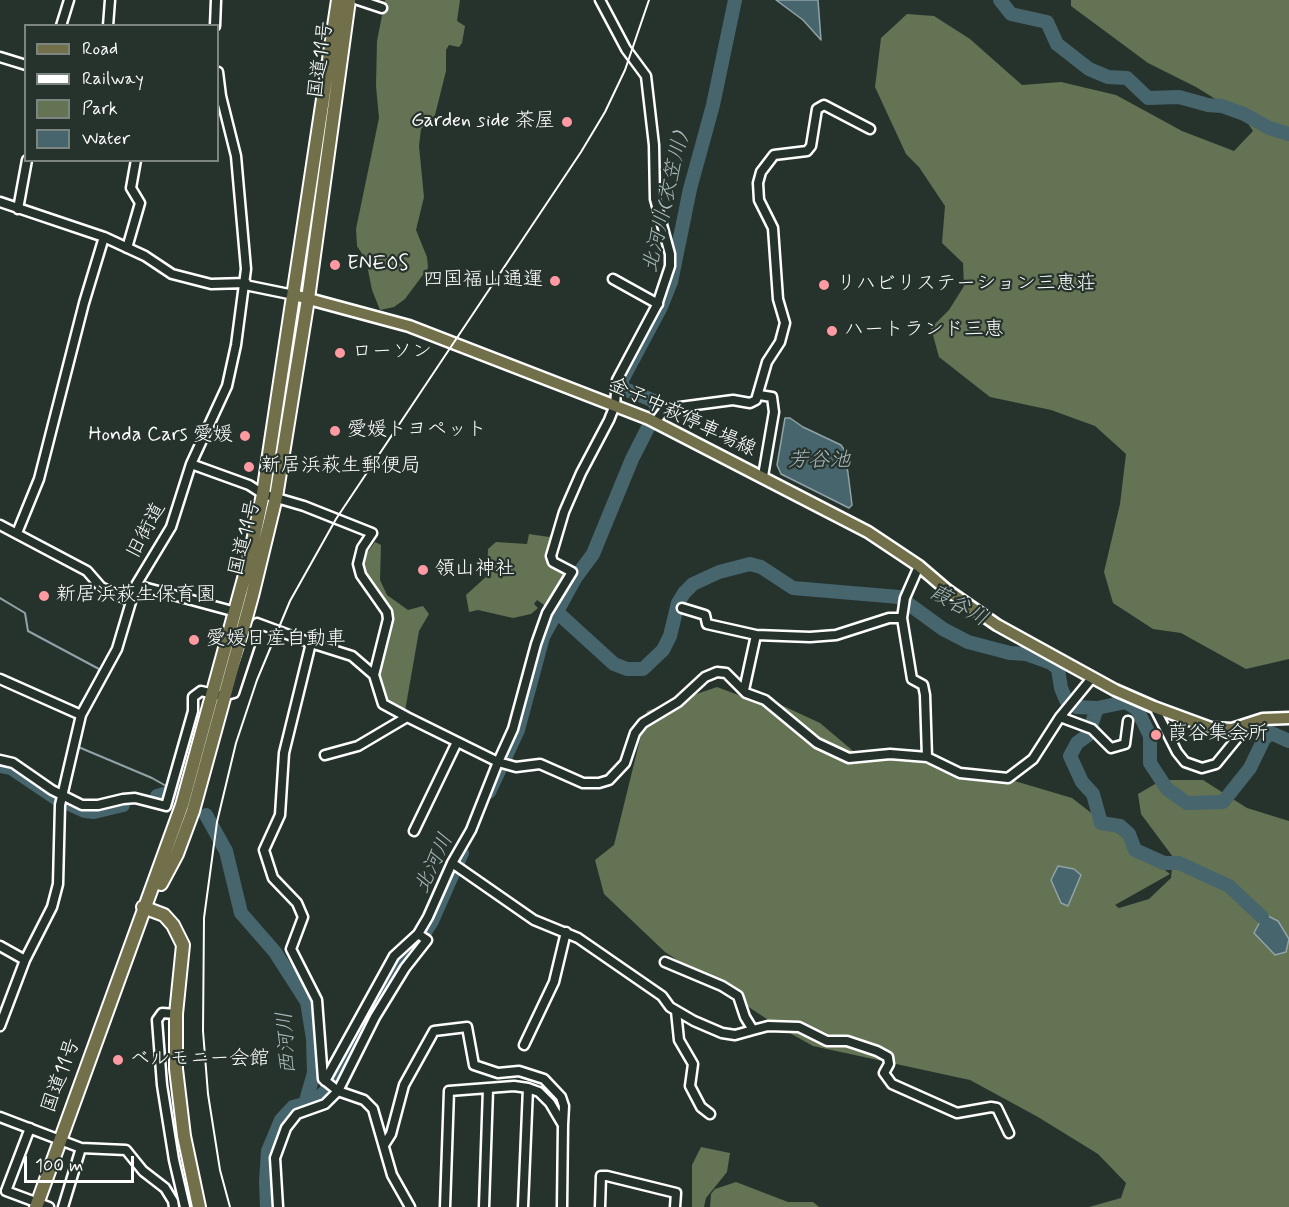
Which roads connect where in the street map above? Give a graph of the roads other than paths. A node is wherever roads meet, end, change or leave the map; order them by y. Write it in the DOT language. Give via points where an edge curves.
graph roads {
  1 [pos="69,0"];
  2 [pos="110,0"];
  3 [pos="216,0"];
  4 [pos="338,0"];
  5 [pos="350,0"];
  6 [pos="358,0"];
  7 [pos="600,0"];
  8 [pos="382,8"];
  9 [pos="62,24"];
  10 [pos="108,24"];
  11 [pos="215,24"];
  12 [pos="0,57"];
  13 [pos="24,65"];
  14 [pos="219,80"];
  15 [pos="870,129"];
  16 [pos="27,162"];
  17 [pos="136,162"];
  18 [pos="0,202"];
  19 [pos="18,209"];
  20 [pos="104,237"];
  21 [pos="127,248"];
  22 [pos="613,279"];
  23 [pos="246,284"];
  24 [pos="294,295"];
  25 [pos="308,299"];
  26 [pos="658,304"];
  27 [pos="759,395"];
  28 [pos="615,405"];
  29 [pos="652,420"];
  30 [pos="191,464"];
  31 [pos="763,476"];
  32 [pos="263,494"];
  33 [pos="276,497"];
  34 [pos="0,525"];
  35 [pos="17,533"];
  36 [pos="920,566"];
  37 [pos="136,585"];
  38 [pos="130,601"];
  39 [pos="682,608"];
  40 [pos="236,612"];
  41 [pos="902,618"];
  42 [pos="756,635"];
  43 [pos="311,643"];
  44 [pos="374,675"];
  45 [pos="1092,678"];
  46 [pos="0,679"];
  47 [pos="744,690"];
  48 [pos="218,695"];
  49 [pos="1154,706"];
  50 [pos="78,714"];
  51 [pos="406,717"];
  52 [pos="1060,717"];
  53 [pos="1289,718"];
  54 [pos="1128,721"];
  55 [pos="1247,726"];
  56 [pos="457,742"];
  57 [pos="325,755"];
  58 [pos="927,757"];
  59 [pos="0,760"];
  60 [pos="502,763"];
  61 [pos="61,799"];
  62 [pos="414,831"];
  63 [pos="455,865"];
  64 [pos="147,909"];
  65 [pos="566,932"];
  66 [pos="422,936"];
  67 [pos="0,946"];
  68 [pos="25,960"];
  69 [pos="665,962"];
  70 [pos="676,1011"];
  71 [pos="176,1014"];
  72 [pos="0,1026"];
  73 [pos="753,1030"];
  74 [pos="524,1045"];
  75 [pos="326,1082"];
  76 [pos="528,1088"];
  77 [pos="488,1089"];
  78 [pos="337,1090"];
  79 [pos="710,1114"];
  80 [pos="0,1117"];
  81 [pos="563,1125"];
  82 [pos="30,1128"];
  83 [pos="1009,1133"];
  84 [pos="60,1139"];
  85 [pos="384,1145"];
  86 [pos="81,1148"];
  87 [pos="41,1205"];
  88 [pos="63,1207"];
  89 [pos="174,1207"];
  90 [pos="185,1207"];
  91 [pos="199,1207"];
  92 [pos="278,1207"];
  93 [pos="410,1207"];
  94 [pos="445,1207"];
  95 [pos="484,1207"];
  96 [pos="523,1207"];
  97 [pos="562,1207"];
  98 [pos="600,1207"];
  99 [pos="675,1207"];
  1 -- 9 [label="street"];
  2 -- 10 [label="street"];
  3 -- 11 [label="street"];
  4 -- 24 [label="highway, 国道11号"];
  5 -- 25 [label="highway, 国道11号"];
  6 -- 8 [label="street"];
  7 -- 26 [label="street" via="626,49 646,76 655,199 670,254"];
  12 -- 13 [label="street"];
  14 -- 23 [label="street, 旧街道" via="236,156 245,232"];
  15 -- 27 [label="street" via="824,105 815,114 807,151 774,154 761,172 759,200 773,228 778,299 784,323 780,342 765,368"];
  16 -- 19 [label="street"];
  17 -- 21 [label="street" via="131,188 140,203"];
  18 -- 19 [label="street"];
  19 -- 20 [label="street"];
  20 -- 21 [label="street"];
  20 -- 35 [label="street" via="39,479"];
  21 -- 23 [label="street" via="172,274 211,284"];
  22 -- 26 [label="street"];
  23 -- 24 [label="street"];
  23 -- 30 [label="street, 旧街道" via="227,386"];
  24 -- 25 [label="main road, 金子中萩停車場線"];
  24 -- 32 [label="highway, 国道11号"];
  25 -- 28 [label="main road, 金子中萩停車場線" via="409,326"];
  25 -- 33 [label="highway, 国道11号"];
  26 -- 28 [label="street" via="617,380"];
  27 -- 29 [label="street" via="750,404 733,400 665,409"];
  27 -- 31 [label="street" via="772,397 774,412"];
  28 -- 29 [label="main road, 金子中萩停車場線"];
  28 -- 60 [label="street" via="564,512 552,559 572,572 547,613"];
  29 -- 31 [label="main road, 金子中萩停車場線"];
  30 -- 32 [label="street"];
  30 -- 37 [label="street, 旧街道" via="171,526"];
  31 -- 36 [label="main road, 金子中萩停車場線" via="868,532"];
  32 -- 33 [label="street"];
  32 -- 40 [label="highway, 国道11号"];
  33 -- 44 [label="street" via="372,533 358,564 388,619"];
  33 -- 48 [label="highway, 国道11号" via="252,596"];
  34 -- 35 [label="street"];
  35 -- 38 [label="street" via="87,571 101,587"];
  36 -- 41 [label="street" via="905,598"];
  36 -- 45 [label="main road, 金子中萩停車場線" via="997,625"];
  37 -- 38 [label="street, 旧街道"];
  37 -- 40 [label="street"];
  38 -- 50 [label="street, 旧街道" via="117,649"];
  39 -- 42 [label="street" via="705,615 707,624"];
  40 -- 48 [label="highway, 国道11号"];
  41 -- 42 [label="street" via="826,636"];
  41 -- 58 [label="street" via="912,679 922,685 925,695"];
  42 -- 47 [label="street"];
  43 -- 44 [label="street" via="352,656"];
  43 -- 48 [label="street" via="257,623 236,690"];
  43 -- 75 [label="street" via="284,753 280,815 264,850 273,878 297,903 303,917 291,949 317,1000 322,1074"];
  44 -- 51 [label="street" via="383,704"];
  45 -- 49 [label="main road, 金子中萩停車場線"];
  45 -- 52 [label="street"];
  46 -- 50 [label="street"];
  47 -- 58 [label="street" via="765,700 817,743 849,758 890,754"];
  47 -- 60 [label="street" via="726,673 711,673 678,702 643,723 632,739 625,763 609,780 584,783 540,764"];
  48 -- 61 [label="street" via="201,691 193,697 193,711 166,806 135,798 98,805"];
  48 -- 64 [label="highway, 国道11号" via="193,811 177,854"];
  49 -- 55 [label="main road, 金子中萩停車場線" via="1211,728"];
  49 -- 55 [label="street" via="1177,752 1185,762 1202,768 1216,764"];
  50 -- 61 [label="street, 旧街道" via="76,741"];
  51 -- 56 [label="street"];
  51 -- 57 [label="street" via="358,746"];
  52 -- 54 [label="street" via="1089,729 1111,748 1125,744"];
  52 -- 58 [label="street" via="1033,759 1008,778 960,773"];
  53 -- 55 [label="main road, 金子中萩停車場線" via="1263,719"];
  56 -- 60 [label="street"];
  56 -- 62 [label="street"];
  59 -- 61 [label="street" via="13,763"];
  60 -- 63 [label="street"];
  61 -- 68 [label="street, 旧街道" via="58,884 48,916"];
  63 -- 65 [label="street" via="534,920"];
  63 -- 66 [label="street"];
  64 -- 71 [label="highway" via="164,915 183,945"];
  64 -- 84 [label="highway, 国道11号" via="125,958"];
  65 -- 70 [label="street" via="662,996"];
  65 -- 74 [label="street" via="554,982"];
  66 -- 75 [label="street" via="394,956"];
  66 -- 78 [label="street"];
  67 -- 68 [label="street"];
  68 -- 72 [label="street, 旧街道"];
  69 -- 73 [label="street" via="738,996"];
  70 -- 73 [label="street" via="722,1033 735,1035"];
  70 -- 79 [label="street" via="680,1040 693,1064 690,1086 701,1107"];
  71 -- 90 [label="street" via="162,1012 157,1020 167,1117"];
  71 -- 91 [label="highway" via="176,1069 184,1137"];
  73 -- 83 [label="street" via="768,1026 799,1027 827,1041 847,1041 877,1052 888,1057 884,1073 892,1084 957,1113 997,1108"];
  75 -- 78 [label="street"];
  76 -- 77 [label="street"];
  76 -- 81 [label="street" via="550,1103"];
  76 -- 96 [label="street"];
  77 -- 94 [label="street" via="449,1091"];
  77 -- 95 [label="street"];
  78 -- 85 [label="street" via="364,1100 373,1109"];
  78 -- 92 [label="street" via="325,1104 297,1114 286,1128 275,1158"];
  80 -- 82 [label="street"];
  81 -- 85 [label="street" via="561,1097 544,1079 519,1071 498,1073 474,1065 467,1027 435,1031 405,1085"];
  81 -- 97 [label="street"];
  82 -- 84 [label="street"];
  82 -- 87 [label="street" via="6,1191"];
  84 -- 86 [label="street"];
  84 -- 87 [label="highway, 国道11号"];
  85 -- 93 [label="street" via="392,1175"];
  86 -- 88 [label="street"];
  86 -- 89 [label="street" via="131,1153 143,1171 165,1188"];
  98 -- 99 [label="street" via="601,1176 676,1193"];
}
